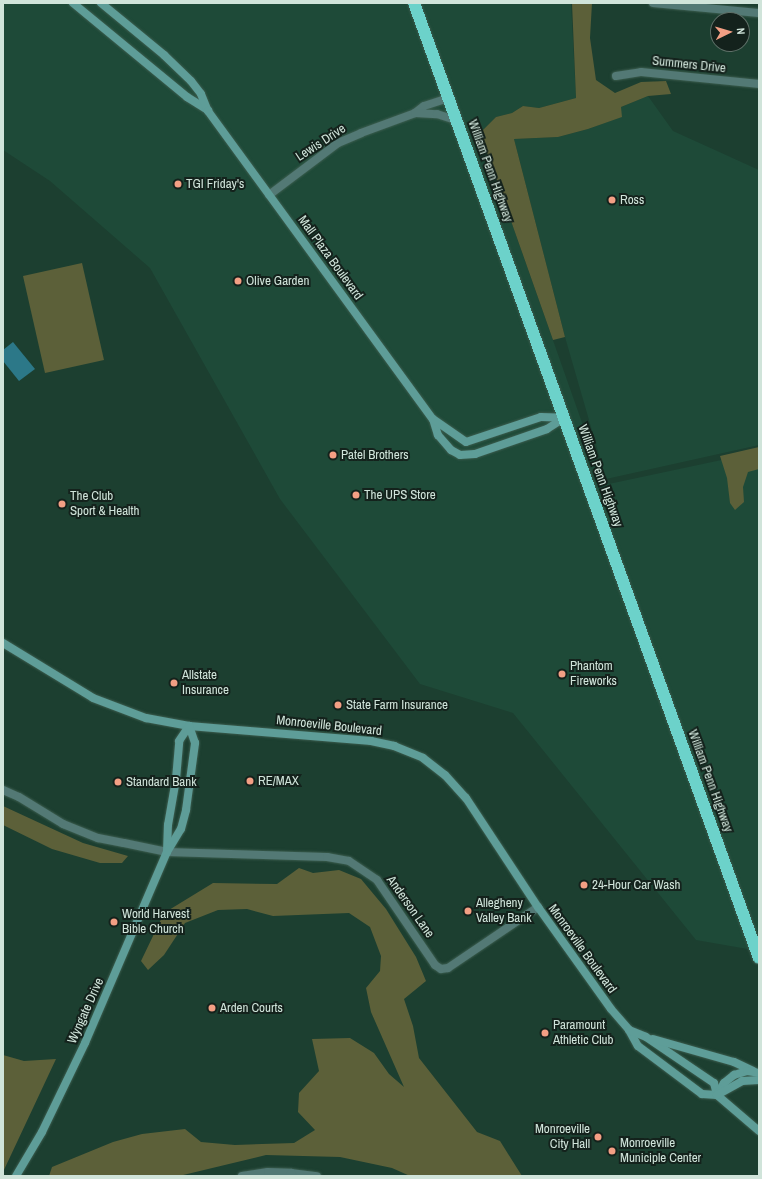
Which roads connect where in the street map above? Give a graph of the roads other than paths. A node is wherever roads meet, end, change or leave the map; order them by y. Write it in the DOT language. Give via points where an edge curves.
graph roads {
  1 [pos="73,3"];
  2 [pos="101,3"];
  3 [pos="414,3"];
  4 [pos="653,3"];
  5 [pos="759,13"];
  6 [pos="616,76"];
  7 [pos="759,84"];
  8 [pos="448,98"];
  9 [pos="208,111"];
  10 [pos="415,113"];
  11 [pos="456,120"];
  12 [pos="269,195"];
  13 [pos="564,418"];
  14 [pos="433,419"];
  15 [pos="3,643"];
  16 [pos="189,726"];
  17 [pos="3,790"];
  18 [pos="167,852"];
  19 [pos="538,908"];
  20 [pos="759,958"];
  21 [pos="630,1030"];
  22 [pos="646,1037"];
  23 [pos="756,1072"];
  24 [pos="759,1080"];
  25 [pos="717,1095"];
  26 [pos="759,1131"];
  27 [pos="292,1174"];
  28 [pos="16,1176"];
  29 [pos="242,1176"];
  30 [pos="317,1176"];
  1 -- 9 [label="main road, Mall Plaza Boulevard"];
  2 -- 9 [label="main road, Mall Plaza Boulevard" via="191,81"];
  3 -- 8 [label="highway, William Penn Highway"];
  4 -- 5 [label="street"];
  6 -- 7 [label="street, Summers Drive" via="641,72"];
  8 -- 10 [label="street, Lewis Drive" via="424,106"];
  8 -- 11 [label="highway, William Penn Highway"];
  9 -- 12 [label="main road, Mall Plaza Boulevard"];
  10 -- 11 [label="street, Lewis Drive" via="437,114"];
  10 -- 12 [label="street, Lewis Drive" via="342,141"];
  11 -- 13 [label="highway, William Penn Highway"];
  12 -- 14 [label="main road, Mall Plaza Boulevard"];
  13 -- 14 [label="main road, Mall Plaza Boulevard" via="541,417 466,442"];
  13 -- 14 [label="main road, Mall Plaza Boulevard" via="547,429 465,455 456,453 447,446 438,435"];
  13 -- 20 [label="highway, William Penn Highway"];
  15 -- 16 [label="main road, Monroeville Boulevard" via="105,704 146,718"];
  16 -- 18 [label="main road, Wyngate Drive" via="179,741"];
  16 -- 18 [label="main road, Wyngate Drive" via="195,743 186,810 181,829"];
  16 -- 19 [label="main road, Monroeville Boulevard" via="371,741 394,746 423,758 445,775 466,798"];
  17 -- 18 [label="street" via="79,831 98,838"];
  18 -- 19 [label="street, Anderson Lane" via="327,857 349,861 377,880 435,965 441,969 448,968"];
  18 -- 28 [label="main road, Wyngate Drive" via="85,1043 42,1132"];
  19 -- 21 [label="main road, Monroeville Boulevard" via="611,1009"];
  21 -- 22 [label="main road, Monroeville Boulevard"];
  21 -- 25 [label="main road, Monroeville Boulevard" via="638,1046 662,1065 702,1094"];
  22 -- 23 [label="main road" via="734,1062"];
  22 -- 25 [label="main road, Monroeville Boulevard" via="714,1083"];
  23 -- 25 [label="main road" via="744,1071 730,1077"];
  24 -- 25 [label="main road" via="742,1081"];
  25 -- 26 [label="main road, Monroeville Boulevard"];
  27 -- 29 [label="street" via="256,1172"];
  27 -- 30 [label="street"];
}
